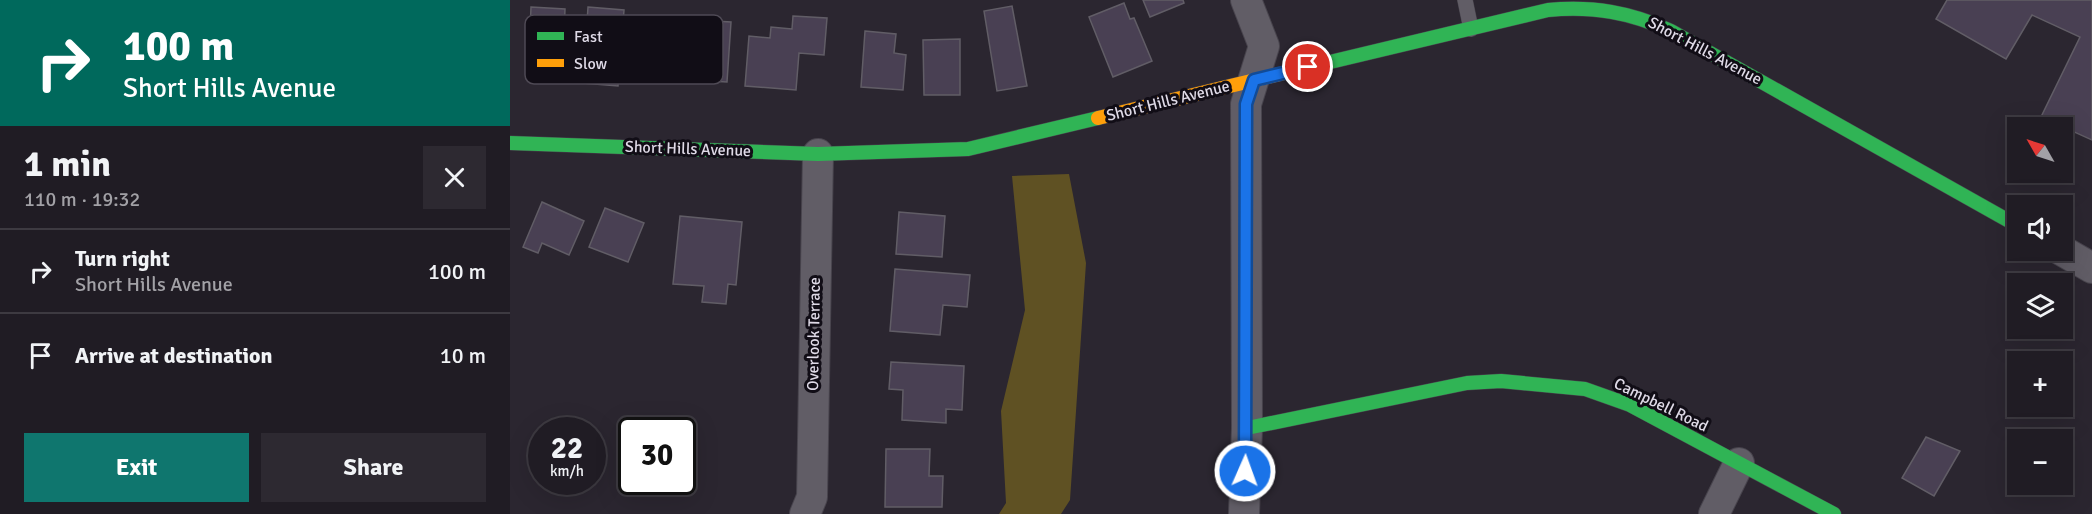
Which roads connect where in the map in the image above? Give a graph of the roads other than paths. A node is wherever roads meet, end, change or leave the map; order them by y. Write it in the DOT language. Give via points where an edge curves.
graph roads {
  1 [pos="1246,0"];
  2 [pos="1465,0"];
  3 [pos="1471,29"];
  4 [pos="1254,80"];
  5 [pos="510,143"];
  6 [pos="818,154"];
  7 [pos="2007,220"];
  8 [pos="2073,257"];
  9 [pos="2092,268"];
  10 [pos="1247,428"];
  11 [pos="1739,463"];
  12 [pos="805,514"];
  13 [pos="1244,514"];
  14 [pos="1714,514"];
  15 [pos="1834,514"];
  1 -- 4 [label="street" via="1264,46"];
  2 -- 3 [label="lane"];
  3 -- 4 [label="street, Short Hills Avenue"];
  3 -- 7 [label="street, Short Hills Avenue" via="1548,10 1577,8 1623,11 1643,18"];
  4 -- 6 [label="street, Short Hills Avenue" via="968,149"];
  4 -- 10 [label="street" via="1246,104"];
  5 -- 6 [label="street, Short Hills Avenue"];
  6 -- 12 [label="street, Overlook Terrace" via="812,497"];
  8 -- 9 [label="street"];
  10 -- 11 [label="street, Campbell Road" via="1467,383 1501,381 1585,389 1630,405"];
  10 -- 13 [label="street"];
  11 -- 14 [label="street"];
  11 -- 15 [label="street, Campbell Road"];
}
